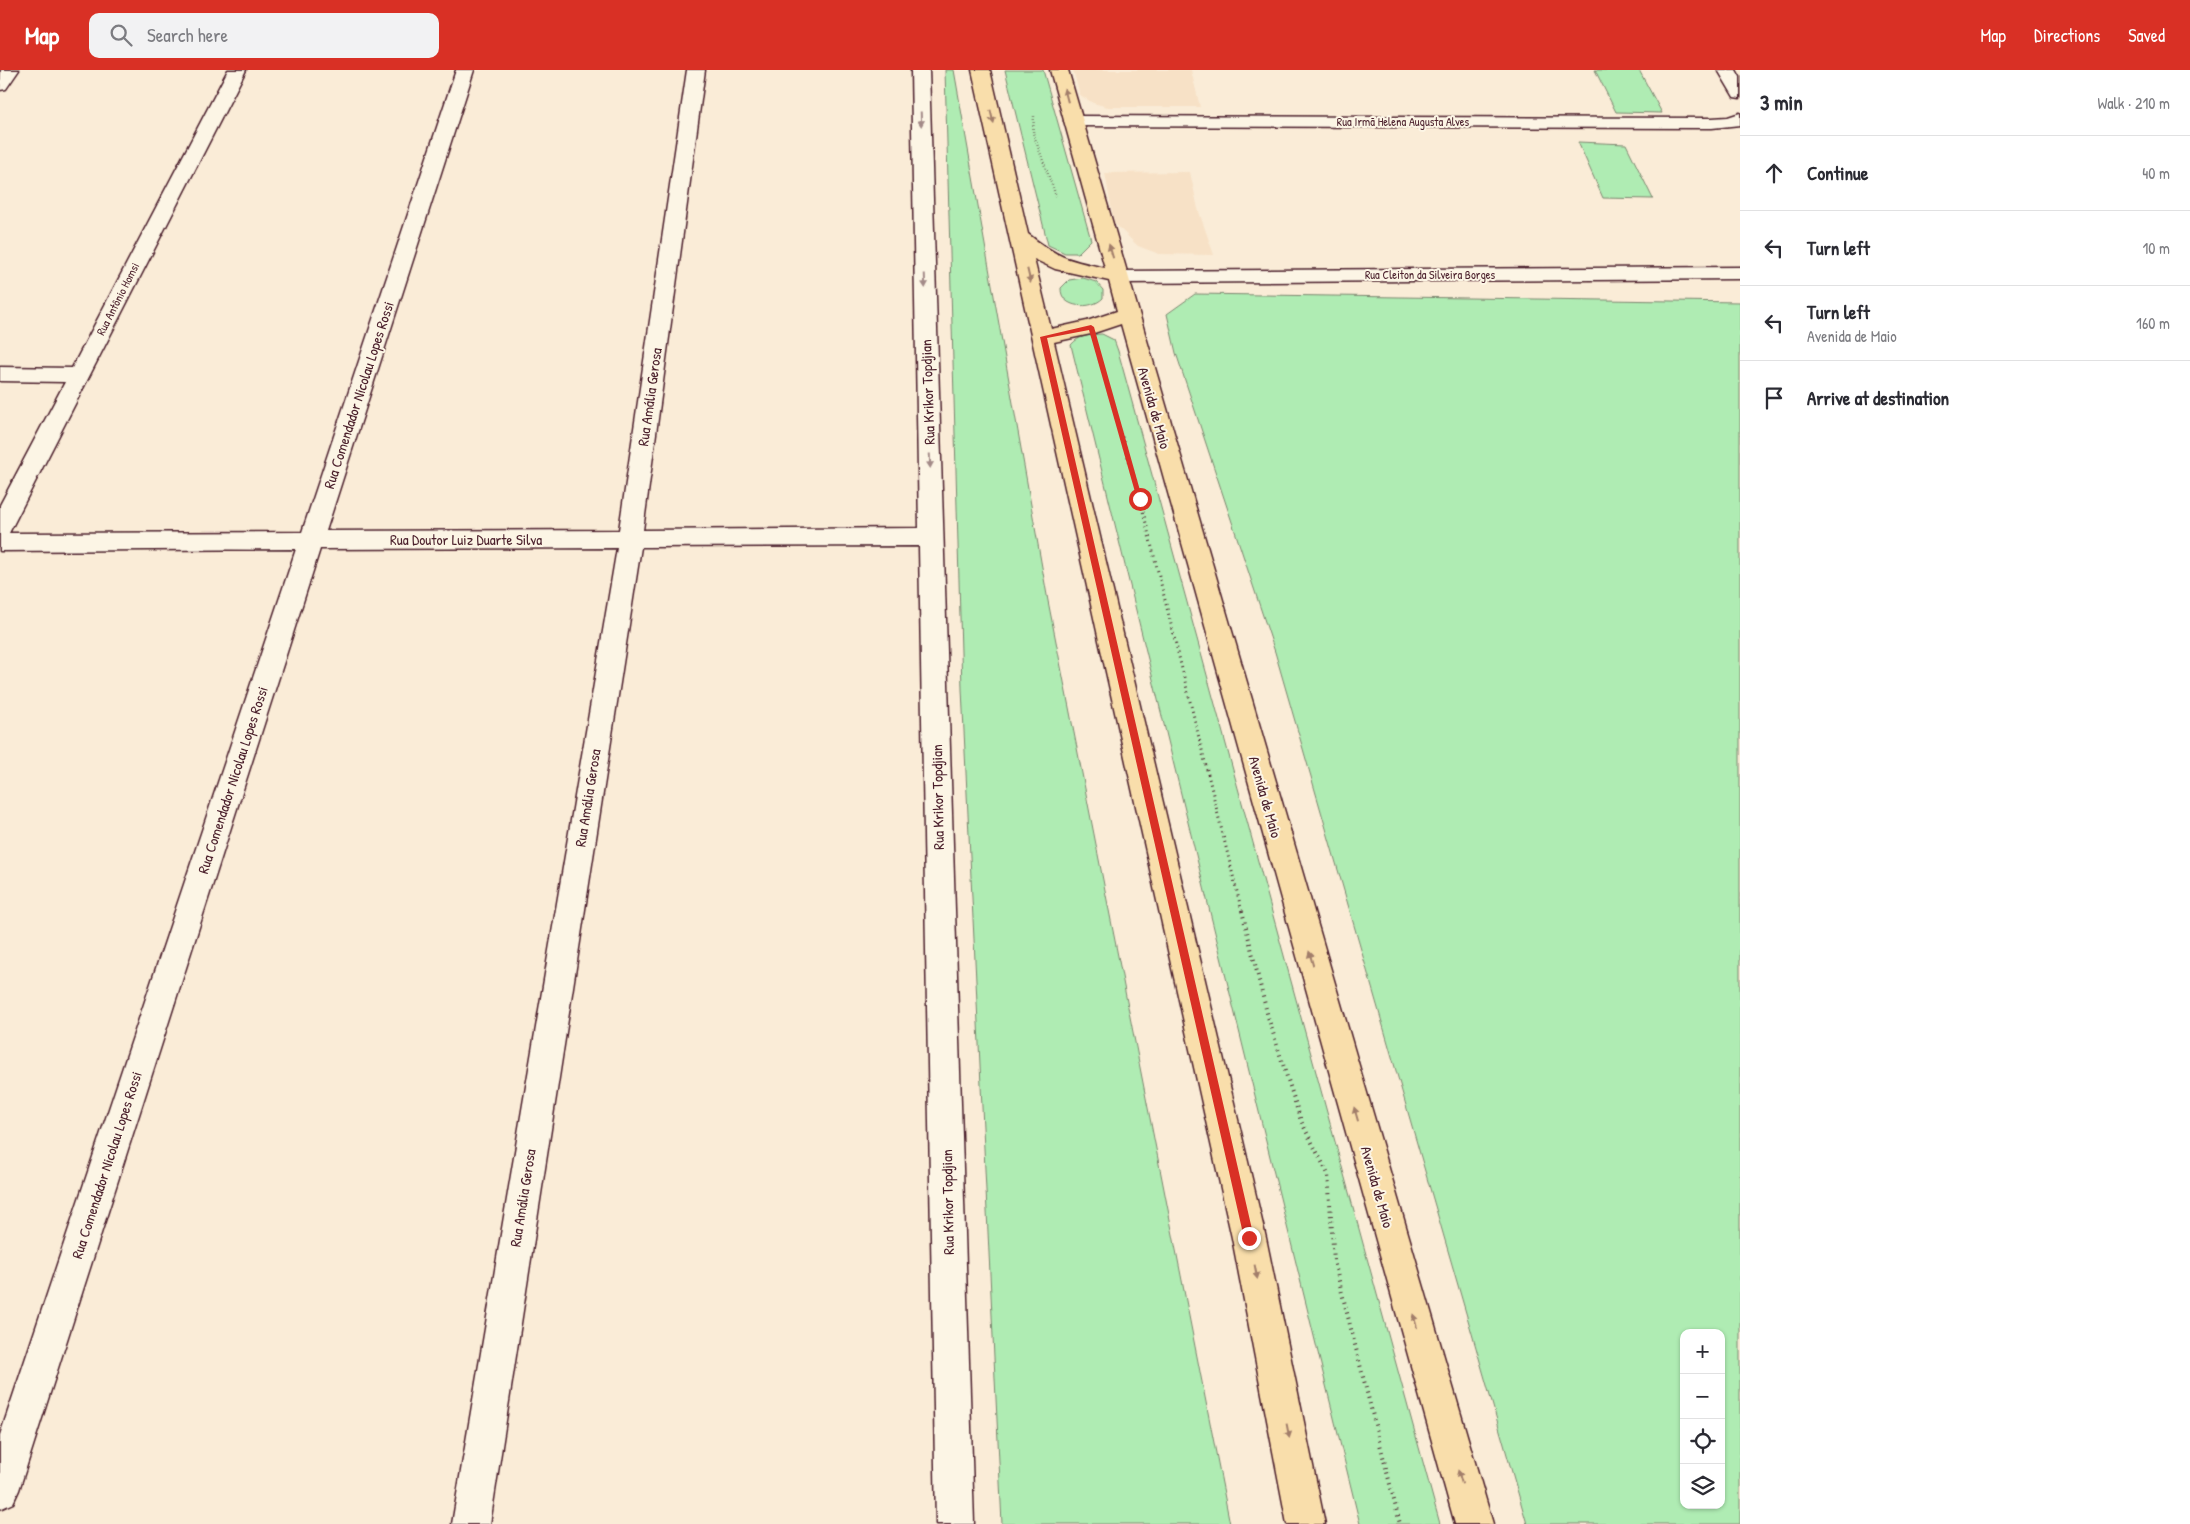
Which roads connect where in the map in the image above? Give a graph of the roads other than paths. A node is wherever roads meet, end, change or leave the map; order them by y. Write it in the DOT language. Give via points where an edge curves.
graph roads {
  1 [pos="10,70"];
  2 [pos="237,70"];
  3 [pos="465,70"];
  4 [pos="696,70"];
  5 [pos="920,70"];
  6 [pos="981,70"];
  7 [pos="1059,70"];
  8 [pos="1727,70"];
  9 [pos="0,85"];
  10 [pos="1740,93"];
  11 [pos="1736,120"];
  12 [pos="1073,121"];
  13 [pos="1020,237"];
  14 [pos="1740,273"];
  15 [pos="1119,277"];
  16 [pos="1127,315"];
  17 [pos="1043,337"];
  18 [pos="0,374"];
  19 [pos="78,375"];
  20 [pos="0,528"];
  21 [pos="932,537"];
  22 [pos="630,539"];
  23 [pos="311,541"];
  24 [pos="0,542"];
  25 [pos="0,1490"];
  26 [pos="471,1524"];
  27 [pos="955,1524"];
  28 [pos="1306,1524"];
  29 [pos="1474,1524"];
  1 -- 9 [label="street"];
  2 -- 19 [label="street, Rua Antônio Homsi"];
  3 -- 23 [label="street, Rua Comendador Nicolau Lopes Rossi"];
  4 -- 22 [label="street, Rua Amália Gerosa"];
  5 -- 21 [label="street, Rua Krikor Topdjian, one-way"];
  6 -- 13 [label="main road, one-way"];
  12 -- 7 [label="main road, Avenida de Maio, one-way"];
  8 -- 10 [label="street"];
  11 -- 12 [label="street, Rua Irmã Helena Augusta Alves"];
  15 -- 12 [label="main road, Avenida de Maio, one-way"];
  13 -- 15 [label="main road" via="1043,256 1062,265"];
  13 -- 17 [label="main road, one-way"];
  14 -- 15 [label="street, Rua Cleiton da Silveira Borges"];
  15 -- 16 [label="main road, Avenida de Maio"];
  16 -- 17 [label="main road"];
  29 -- 16 [label="main road, Avenida de Maio, one-way"];
  17 -- 28 [label="main road, one-way" via="1249,1238"];
  18 -- 19 [label="street"];
  19 -- 20 [label="street, Rua Antônio Homsi"];
  21 -- 22 [label="street, Rua Doutor Luiz Duarte Silva"];
  21 -- 27 [label="street, Rua Krikor Topdjian"];
  22 -- 23 [label="street, Rua Doutor Luiz Duarte Silva"];
  22 -- 26 [label="street, Rua Amália Gerosa"];
  23 -- 24 [label="street, Rua Doutor Luiz Duarte Silva"];
  23 -- 25 [label="street, Rua Comendador Nicolau Lopes Rossi"];
}
